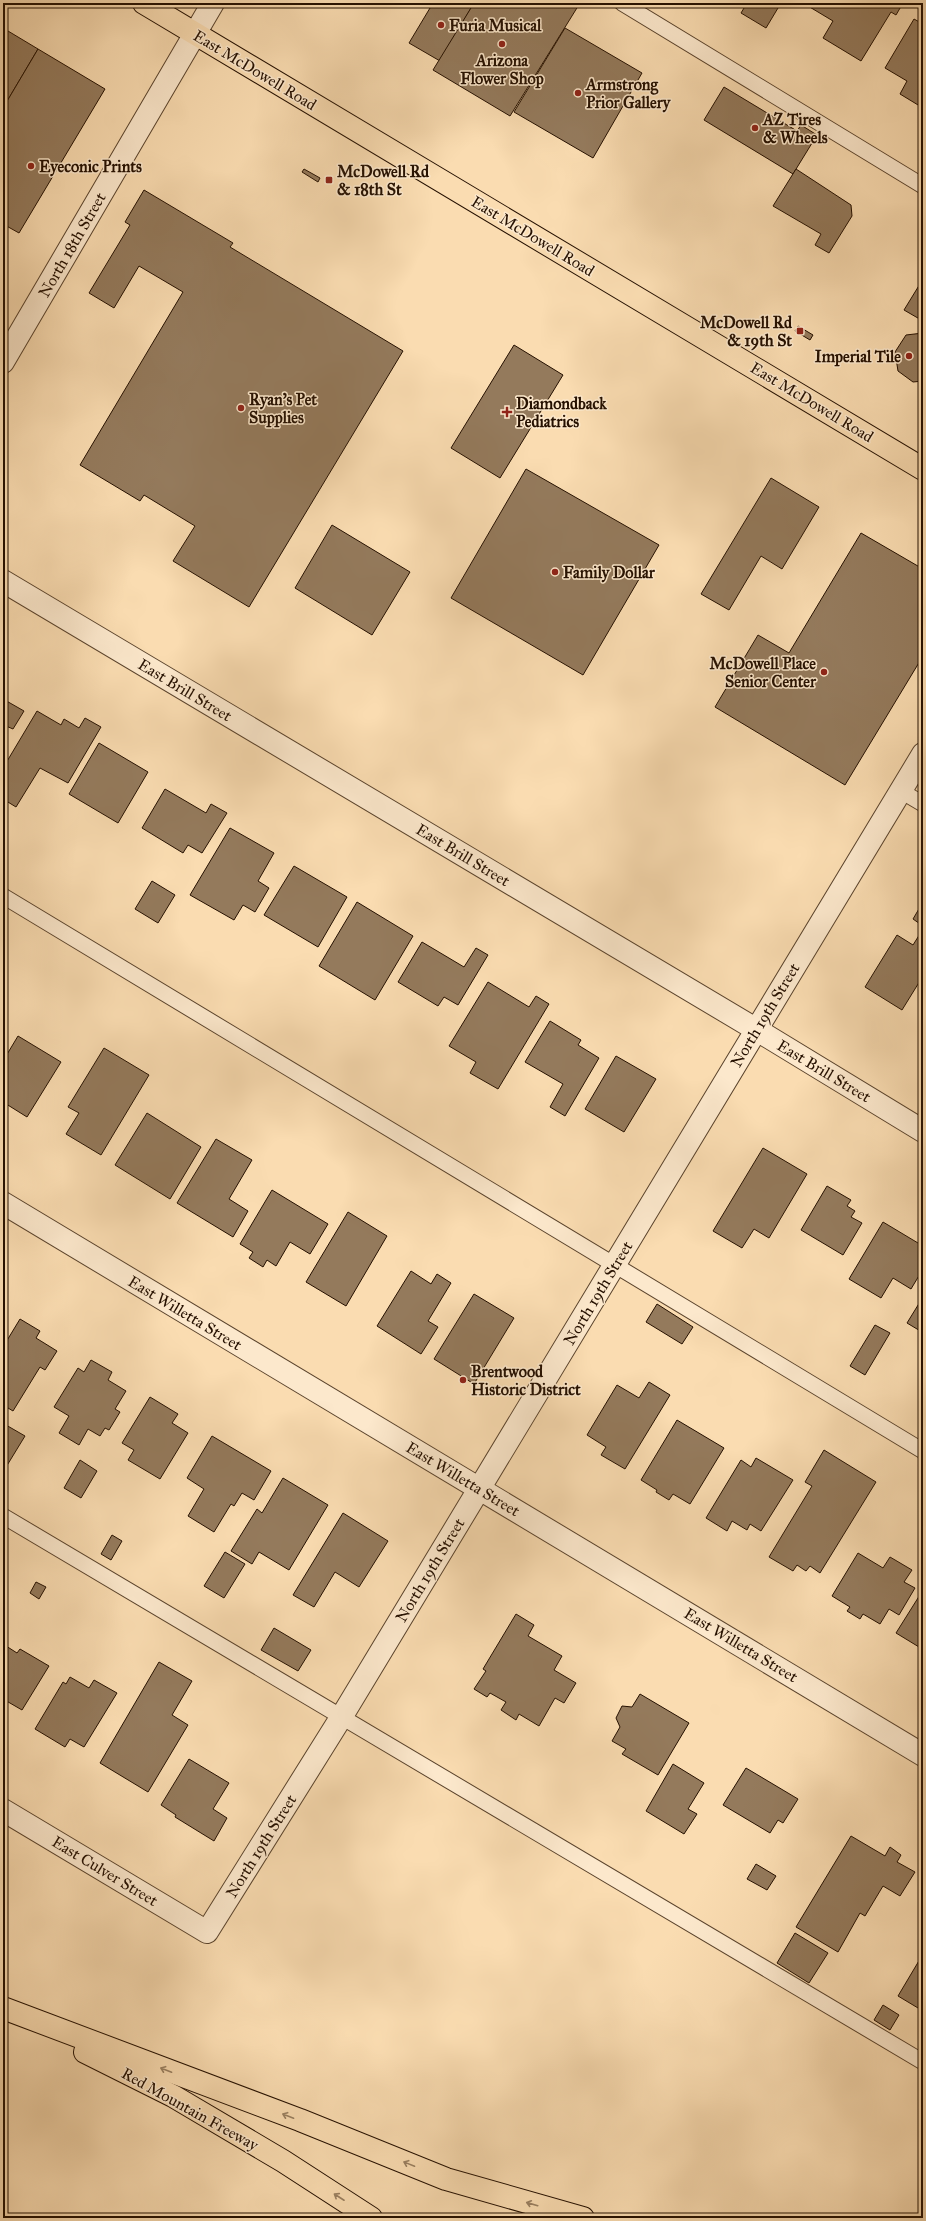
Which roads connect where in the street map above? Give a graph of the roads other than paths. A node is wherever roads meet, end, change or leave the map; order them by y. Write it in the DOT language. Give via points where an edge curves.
graph roads {
  1 [pos="144,3"];
  2 [pos="213,3"];
  3 [pos="622,3"];
  4 [pos="196,34"];
  5 [pos="923,186"];
  6 [pos="3,362"];
  7 [pos="923,469"];
  8 [pos="3,581"];
  9 [pos="923,754"];
  10 [pos="901,791"];
  11 [pos="923,804"];
  12 [pos="3,896"];
  13 [pos="757,1030"];
  14 [pos="923,1131"];
  15 [pos="3,1203"];
  16 [pos="614,1265"];
  17 [pos="923,1451"];
  18 [pos="480,1488"];
  19 [pos="3,1516"];
  20 [pos="342,1716"];
  21 [pos="923,1755"];
  22 [pos="3,1810"];
  23 [pos="207,1932"];
  24 [pos="3,2008"];
  25 [pos="3,2011"];
  26 [pos="923,2062"];
  27 [pos="371,2218"];
  28 [pos="583,2218"];
  1 -- 4 [label="main road, East McDowell Road"];
  2 -- 4 [label="street, North 18th Street"];
  3 -- 5 [label="lane"];
  4 -- 6 [label="street, North 18th Street"];
  4 -- 7 [label="main road, East McDowell Road"];
  8 -- 13 [label="street, East Brill Street"];
  9 -- 10 [label="street, North 19th Street"];
  10 -- 11 [label="lane"];
  10 -- 13 [label="street, North 19th Street"];
  12 -- 16 [label="lane"];
  13 -- 14 [label="street, East Brill Street"];
  13 -- 16 [label="street, North 19th Street"];
  15 -- 18 [label="street, East Willetta Street"];
  16 -- 17 [label="lane"];
  16 -- 18 [label="street, North 19th Street"];
  18 -- 20 [label="street, North 19th Street"];
  18 -- 21 [label="street, East Willetta Street"];
  19 -- 20 [label="lane"];
  20 -- 23 [label="street, North 19th Street"];
  20 -- 26 [label="lane"];
  22 -- 23 [label="street, East Culver Street"];
  28 -- 24 [label="main road, one-way" via="446,2179 300,2120"];
  27 -- 25 [label="main road, Red Mountain Freeway, one-way" via="283,2161 173,2096"];
}
